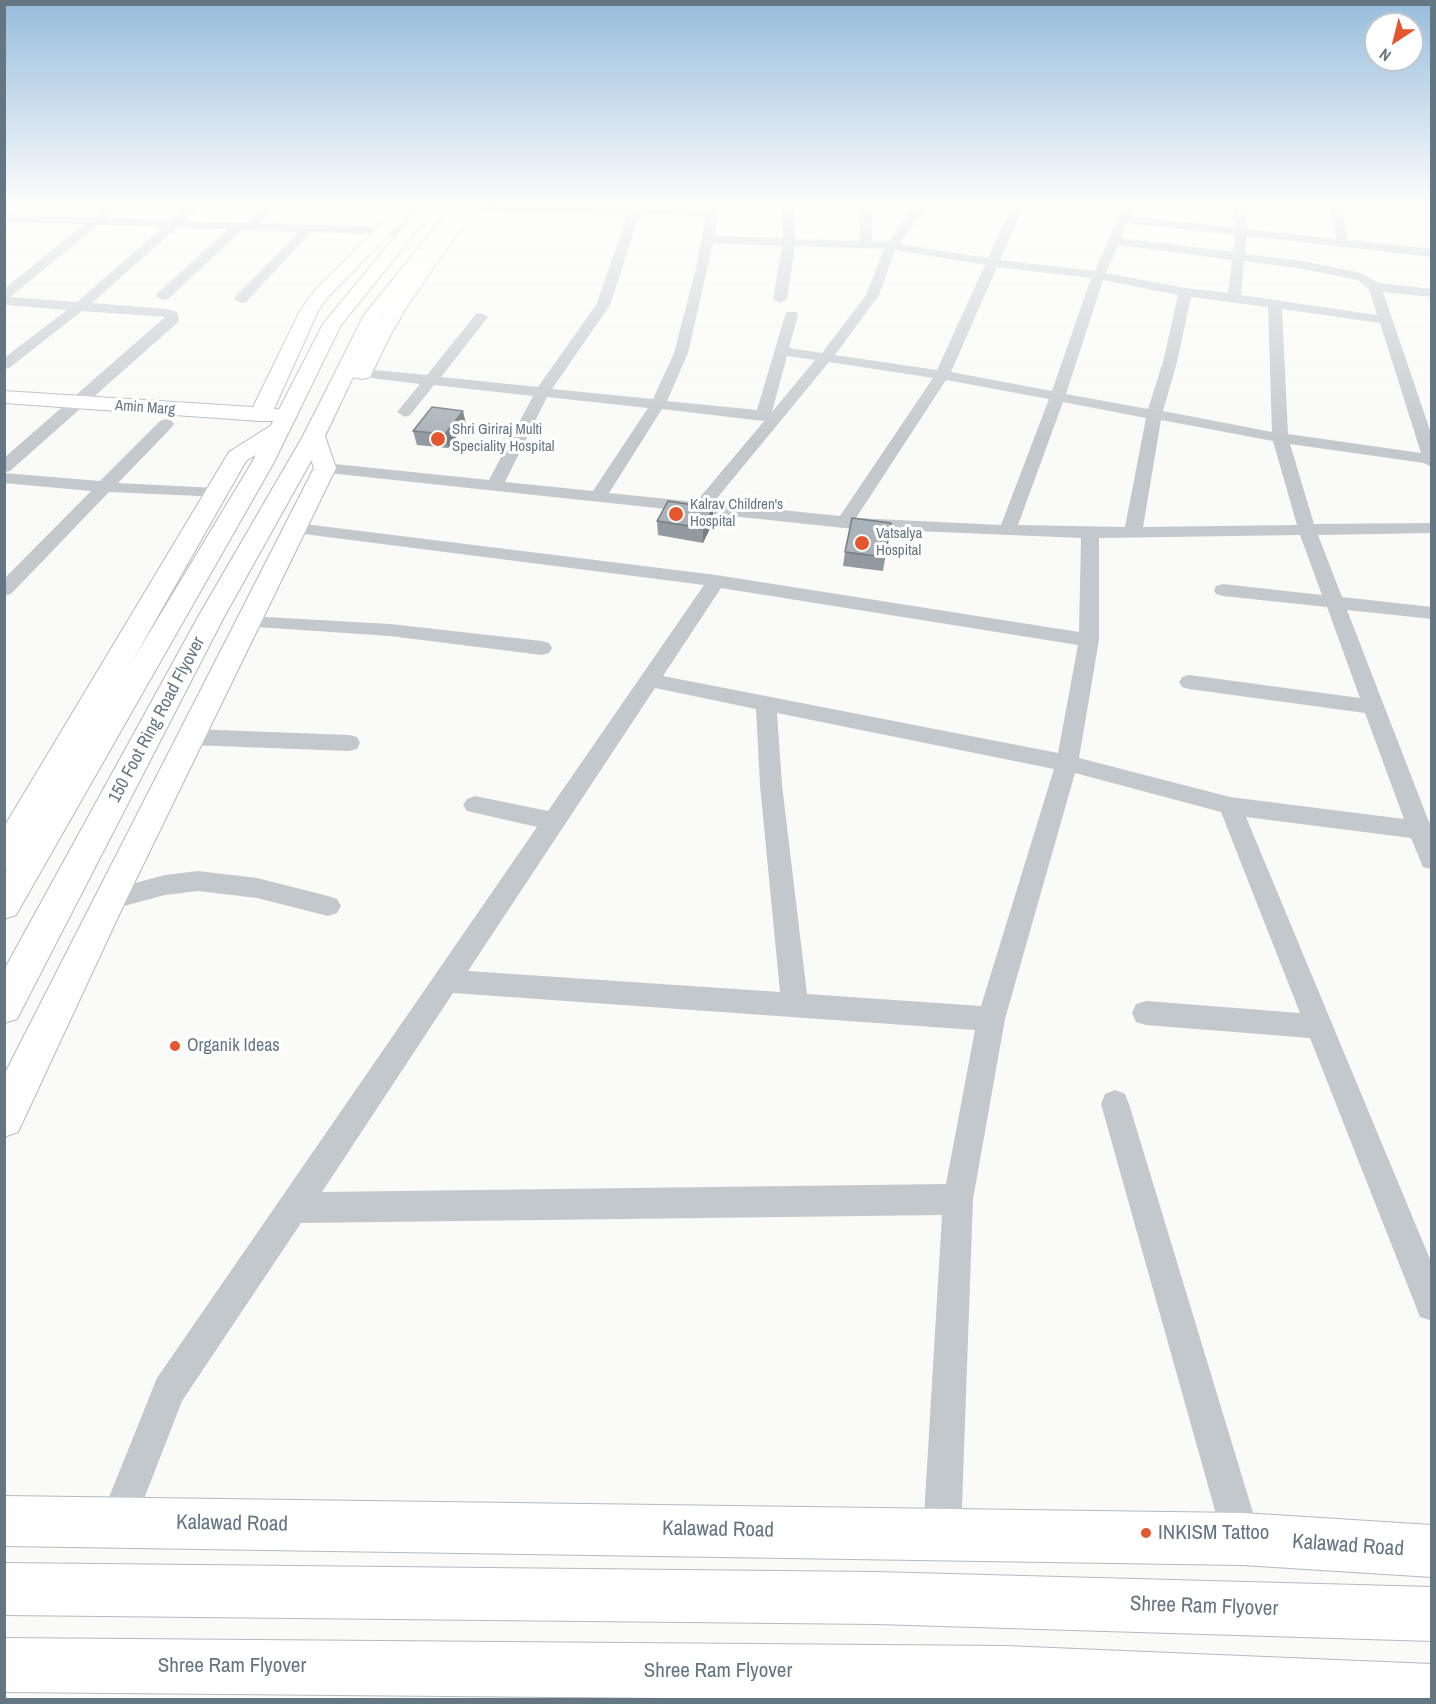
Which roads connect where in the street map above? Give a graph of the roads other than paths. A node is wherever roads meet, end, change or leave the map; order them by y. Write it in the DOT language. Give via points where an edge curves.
graph roads {
  1 [pos="20,283"];
  2 [pos="108,283"];
  3 [pos="179,283"];
  4 [pos="256,283"];
  5 [pos="332,283"];
  6 [pos="365,283"];
  7 [pos="401,283"];
  8 [pos="611,283"];
  9 [pos="697,283"];
  10 [pos="783,283"];
  11 [pos="878,283"];
  12 [pos="984,283"];
  13 [pos="1096,283"];
  14 [pos="1137,283"];
  15 [pos="1235,283"];
  16 [pos="1369,283"];
  17 [pos="1375,287"];
  18 [pos="1185,292"];
  19 [pos="1431,293"];
  20 [pos="4,296"];
  21 [pos="163,296"];
  22 [pos="241,298"];
  23 [pos="1234,298"];
  24 [pos="780,299"];
  25 [pos="4,301"];
  26 [pos="1275,304"];
  27 [pos="81,306"];
  28 [pos="791,315"];
  29 [pos="481,317"];
  30 [pos="1385,320"];
  31 [pos="781,351"];
  32 [pos="826,357"];
  33 [pos="4,365"];
  34 [pos="354,372"];
  35 [pos="942,375"];
  36 [pos="432,380"];
  37 [pos="1407,388"];
  38 [pos="1424,390"];
  39 [pos="542,392"];
  40 [pos="1058,396"];
  41 [pos="4,397"];
  42 [pos="658,405"];
  43 [pos="4,409"];
  44 [pos="73,409"];
  45 [pos="405,412"];
  46 [pos="1155,415"];
  47 [pos="769,416"];
  48 [pos="274,421"];
  49 [pos="166,424"];
  50 [pos="314,436"];
  51 [pos="1280,438"];
  52 [pos="1430,453"];
  53 [pos="4,467"];
  54 [pos="325,468"];
  55 [pos="4,478"];
  56 [pos="494,486"];
  57 [pos="106,487"];
  58 [pos="216,493"];
  59 [pos="598,497"];
  60 [pos="700,508"];
  61 [pos="844,523"];
  62 [pos="296,528"];
  63 [pos="1431,528"];
  64 [pos="1307,530"];
  65 [pos="1007,531"];
  66 [pos="1133,531"];
  67 [pos="1090,533"];
  68 [pos="716,581"];
  69 [pos="4,590"];
  70 [pos="1223,590"];
  71 [pos="1334,602"];
  72 [pos="1431,613"];
  73 [pos="249,622"];
  74 [pos="1089,640"];
  75 [pos="542,648"];
  76 [pos="649,680"];
  77 [pos="1189,682"];
  78 [pos="766,702"];
  79 [pos="1374,707"];
  80 [pos="191,737"];
  81 [pos="349,743"];
  82 [pos="1066,763"];
  83 [pos="475,805"];
  84 [pos="1230,806"];
  85 [pos="555,822"];
  86 [pos="1426,830"];
  87 [pos="4,857"];
  88 [pos="1431,860"];
  89 [pos="109,900"];
  90 [pos="4,905"];
  91 [pos="328,906"];
  92 [pos="446,981"];
  93 [pos="795,1005"];
  94 [pos="4,1007"];
  95 [pos="1146,1013"];
  96 [pos="991,1019"];
  97 [pos="1321,1027"];
  98 [pos="1115,1104"];
  99 [pos="4,1118"];
  100 [pos="958,1199"];
  101 [pos="293,1208"];
  102 [pos="1431,1305"];
  103 [pos="4,1521"];
  104 [pos="117,1522"];
  105 [pos="942,1534"];
  106 [pos="1242,1539"];
  107 [pos="1431,1551"];
  108 [pos="4,1589"];
  109 [pos="1431,1614"];
  110 [pos="4,1665"];
  111 [pos="1431,1692"];
  1 -- 20 [label="street"];
  2 -- 27 [label="street"];
  3 -- 21 [label="street"];
  4 -- 22 [label="street"];
  5 -- 48 [label="main road" via="309,311"];
  6 -- 48 [label="main road" via="332,324"];
  7 -- 34 [label="main road, 150 Foot Ring Road Flyover" via="373,315"];
  8 -- 39 [label="street" via="603,305"];
  9 -- 42 [label="street" via="681,353"];
  10 -- 24 [label="street"];
  11 -- 32 [label="street" via="873,295"];
  12 -- 35 [label="street"];
  13 -- 40 [label="street"];
  14 -- 18 [label="street"];
  15 -- 23 [label="street"];
  16 -- 17 [label="street"];
  17 -- 19 [label="street"];
  17 -- 30 [label="street"];
  18 -- 23 [label="street"];
  18 -- 46 [label="street"];
  23 -- 26 [label="street"];
  25 -- 27 [label="street"];
  26 -- 30 [label="street"];
  26 -- 51 [label="street"];
  27 -- 33 [label="street"];
  27 -- 44 [label="street" via="167,313 172,320"];
  28 -- 31 [label="street"];
  29 -- 36 [label="street"];
  30 -- 37 [label="street"];
  31 -- 32 [label="street"];
  31 -- 47 [label="street"];
  32 -- 35 [label="street"];
  32 -- 47 [label="street"];
  34 -- 36 [label="street"];
  34 -- 50 [label="main road, 150 Foot Ring Road Flyover"];
  35 -- 40 [label="street"];
  35 -- 61 [label="street"];
  36 -- 39 [label="street"];
  36 -- 45 [label="street"];
  37 -- 38 [label="street"];
  37 -- 52 [label="street"];
  39 -- 42 [label="street"];
  39 -- 56 [label="street"];
  40 -- 46 [label="street"];
  40 -- 65 [label="street"];
  41 -- 44 [label="main road, Amin Marg"];
  42 -- 47 [label="street"];
  42 -- 59 [label="street"];
  43 -- 44 [label="main road, Amin Marg"];
  44 -- 48 [label="main road, Amin Marg"];
  44 -- 49 [label="main road, Amin Marg"];
  44 -- 53 [label="street"];
  46 -- 51 [label="street"];
  46 -- 66 [label="street"];
  47 -- 60 [label="street"];
  48 -- 49 [label="main road, Amin Marg"];
  48 -- 58 [label="main road" via="237,457"];
  48 -- 90 [label="main road, 150 Foot Ring Road Flyover" via="245,494"];
  49 -- 57 [label="street"];
  50 -- 54 [label="main road"];
  50 -- 94 [label="main road, 150 Foot Ring Road Flyover" via="211,616"];
  51 -- 52 [label="street"];
  51 -- 64 [label="street"];
  54 -- 56 [label="street"];
  54 -- 62 [label="main road"];
  55 -- 57 [label="street"];
  56 -- 59 [label="street"];
  57 -- 58 [label="street"];
  57 -- 69 [label="street"];
  58 -- 87 [label="main road"];
  59 -- 60 [label="street"];
  60 -- 61 [label="street"];
  61 -- 65 [label="street"];
  62 -- 68 [label="street"];
  62 -- 73 [label="main road"];
  63 -- 64 [label="street"];
  64 -- 66 [label="street"];
  64 -- 71 [label="street"];
  65 -- 67 [label="street"];
  66 -- 67 [label="street"];
  67 -- 74 [label="street"];
  68 -- 74 [label="street"];
  68 -- 76 [label="street"];
  70 -- 71 [label="street"];
  71 -- 72 [label="street"];
  71 -- 79 [label="street"];
  73 -- 75 [label="street" via="390,630"];
  73 -- 80 [label="main road"];
  74 -- 82 [label="street"];
  76 -- 78 [label="street"];
  76 -- 85 [label="street"];
  77 -- 79 [label="street"];
  78 -- 82 [label="street"];
  78 -- 93 [label="street"];
  79 -- 86 [label="street"];
  80 -- 81 [label="street"];
  80 -- 89 [label="main road"];
  82 -- 84 [label="street"];
  82 -- 96 [label="street"];
  83 -- 85 [label="street"];
  84 -- 86 [label="street"];
  84 -- 97 [label="street"];
  85 -- 92 [label="street"];
  86 -- 88 [label="street"];
  89 -- 91 [label="street" via="198,881 257,888"];
  89 -- 99 [label="main road"];
  92 -- 93 [label="street"];
  92 -- 101 [label="street"];
  93 -- 96 [label="street"];
  95 -- 97 [label="street"];
  96 -- 100 [label="street"];
  97 -- 102 [label="street"];
  98 -- 106 [label="street"];
  100 -- 101 [label="street"];
  100 -- 105 [label="street"];
  101 -- 104 [label="street" via="169,1390"];
  103 -- 104 [label="main road, Kalawad Road"];
  104 -- 105 [label="main road, Kalawad Road"];
  105 -- 106 [label="main road, Kalawad Road"];
  106 -- 107 [label="main road, Kalawad Road"];
  108 -- 109 [label="main road, Shree Ram Flyover" via="876,1598"];
  110 -- 111 [label="main road, Shree Ram Flyover" via="1005,1673"];
}
